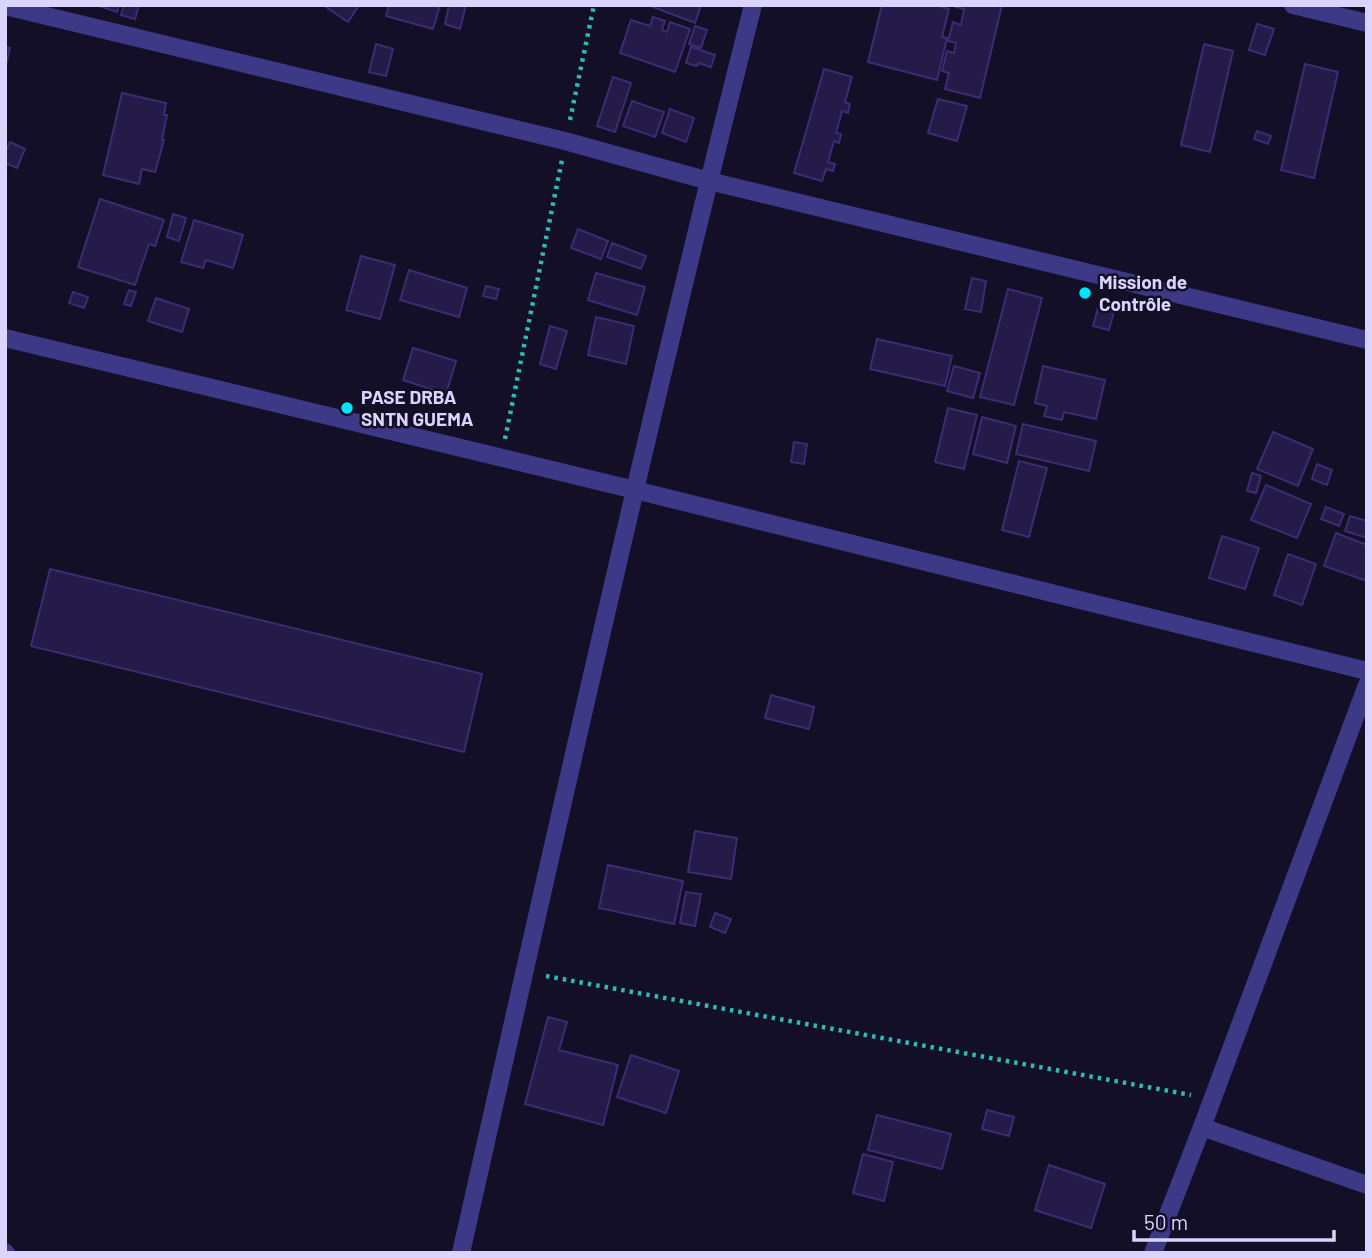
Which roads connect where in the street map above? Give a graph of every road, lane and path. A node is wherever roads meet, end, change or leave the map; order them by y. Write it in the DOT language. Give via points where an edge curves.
graph roads {
  1 [pos="594,5"];
  2 [pos="753,5"];
  3 [pos="1293,5"];
  4 [pos="5,6"];
  5 [pos="1367,23"];
  6 [pos="565,141"];
  7 [pos="709,181"];
  8 [pos="5,338"];
  9 [pos="1367,340"];
  10 [pos="501,457"];
  11 [pos="635,490"];
  12 [pos="1367,671"];
  13 [pos="1367,685"];
  14 [pos="524,971"];
  15 [pos="1212,1099"];
  16 [pos="1202,1127"];
  17 [pos="1367,1185"];
  18 [pos="461,1253"];
  19 [pos="1153,1253"];
  1 -- 6 [label="path"];
  2 -- 7 [label="street"];
  3 -- 5 [label="street"];
  4 -- 6 [label="street"];
  6 -- 7 [label="street"];
  6 -- 10 [label="path"];
  7 -- 9 [label="street"];
  7 -- 11 [label="street"];
  8 -- 10 [label="street"];
  10 -- 11 [label="street"];
  11 -- 12 [label="street"];
  11 -- 14 [label="street"];
  13 -- 15 [label="street"];
  14 -- 15 [label="path"];
  14 -- 18 [label="street"];
  15 -- 16 [label="street"];
  16 -- 17 [label="street"];
  16 -- 19 [label="street"];
}
